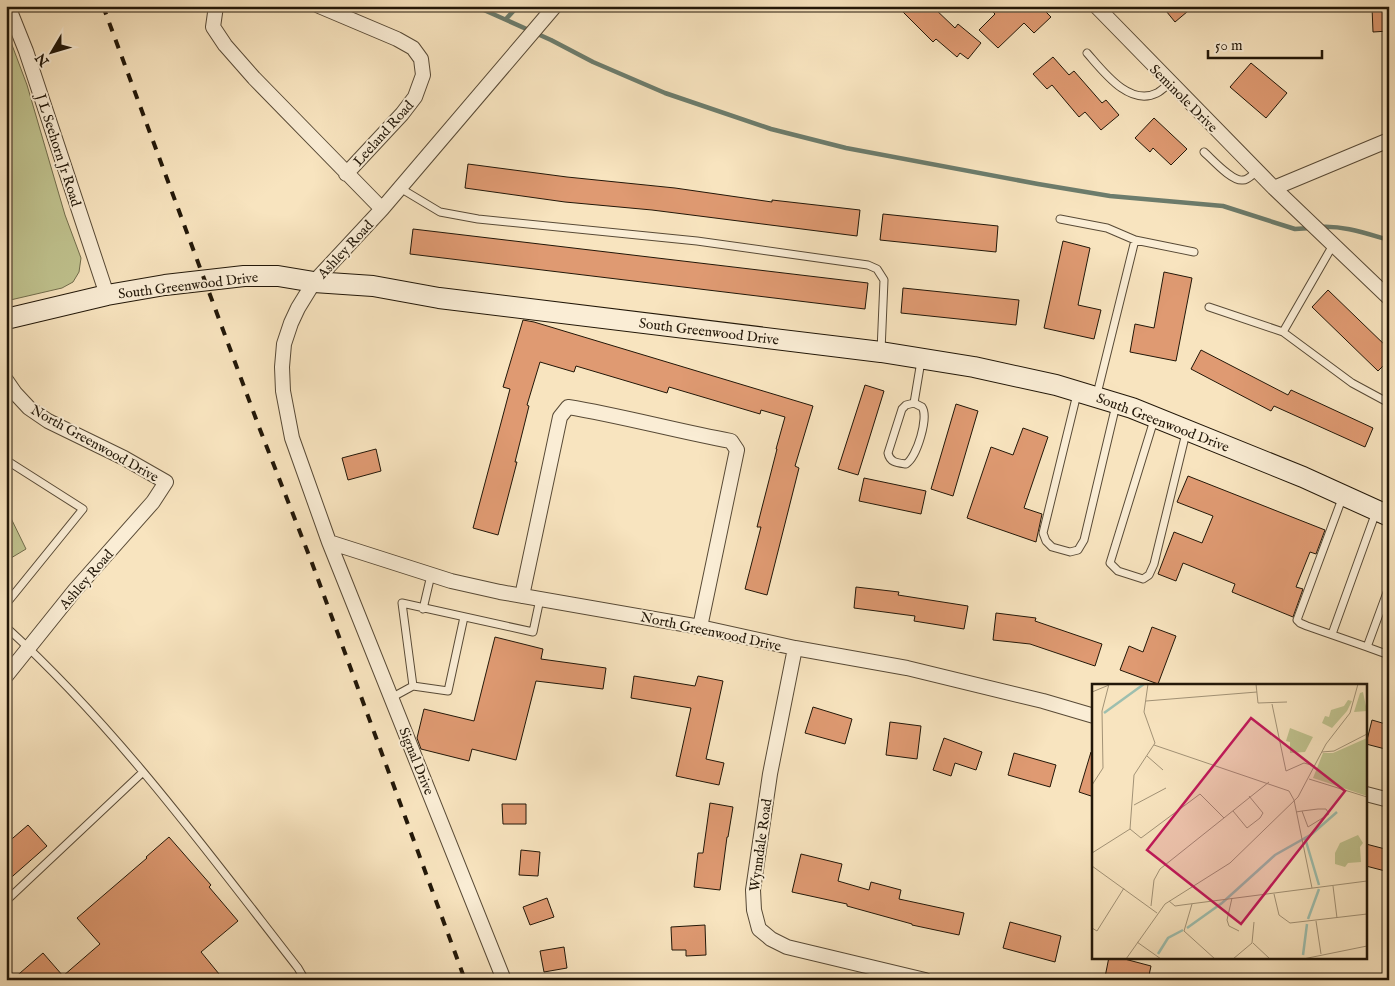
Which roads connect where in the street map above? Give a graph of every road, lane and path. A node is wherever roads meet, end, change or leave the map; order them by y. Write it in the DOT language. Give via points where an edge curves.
graph roads {
  1 [pos="8,6"];
  2 [pos="216,6"];
  3 [pos="319,6"];
  4 [pos="555,6"];
  5 [pos="1096,6"];
  6 [pos="1087,53"];
  7 [pos="1170,84"];
  8 [pos="1389,140"];
  9 [pos="1204,152"];
  10 [pos="1257,171"];
  11 [pos="346,174"];
  12 [pos="400,188"];
  13 [pos="1274,188"];
  14 [pos="382,209"];
  15 [pos="1060,219"];
  16 [pos="1135,240"];
  17 [pos="1333,245"];
  18 [pos="1194,252"];
  19 [pos="314,282"];
  20 [pos="107,295"];
  21 [pos="1389,298"];
  22 [pos="1209,307"];
  23 [pos="6,319"];
  24 [pos="1283,332"];
  25 [pos="881,352"];
  26 [pos="922,358"];
  27 [pos="6,380"];
  28 [pos="1087,394"];
  29 [pos="914,403"];
  30 [pos="1116,403"];
  31 [pos="1389,403"];
  32 [pos="1155,417"];
  33 [pos="1187,430"];
  34 [pos="6,460"];
  35 [pos="166,482"];
  36 [pos="1343,495"];
  37 [pos="1383,514"];
  38 [pos="329,542"];
  39 [pos="431,575"];
  40 [pos="1389,587"];
  41 [pos="522,596"];
  42 [pos="540,599"];
  43 [pos="6,604"];
  44 [pos="423,609"];
  45 [pos="464,617"];
  46 [pos="700,627"];
  47 [pos="6,628"];
  48 [pos="1332,634"];
  49 [pos="1367,647"];
  50 [pos="29,648"];
  51 [pos="795,648"];
  52 [pos="1389,654"];
  53 [pos="6,676"];
  54 [pos="413,686"];
  55 [pos="391,698"];
  56 [pos="1092,715"];
  57 [pos="143,772"];
  58 [pos="1368,795"];
  59 [pos="1389,800"];
  60 [pos="6,901"];
  61 [pos="305,980"];
  62 [pos="504,980"];
  63 [pos="924,980"];
  1 -- 20 [label="street, J L Seehorn Jr Road"];
  2 -- 11 [label="street, Leeland Road" via="213,28 225,45"];
  3 -- 11 [label="street, Leeland Road" via="397,39 413,48 421,59 423,75 415,98"];
  4 -- 12 [label="street, Ashley Road"];
  5 -- 7 [label="street, Seminole Drive"];
  6 -- 7 [label="lane" via="1127,92 1148,96"];
  7 -- 10 [label="street, Seminole Drive"];
  8 -- 13 [label="street"];
  9 -- 10 [label="lane" via="1227,173 1241,180"];
  10 -- 13 [label="street, Seminole Drive"];
  11 -- 14 [label="street, Leeland Road"];
  12 -- 14 [label="street, Ashley Road"];
  12 -- 25 [label="lane" via="440,212 478,219 697,241 868,265 877,269 884,280"];
  13 -- 17 [label="street, Seminole Drive"];
  14 -- 19 [label="street, Ashley Road"];
  15 -- 16 [label="lane" via="1107,228"];
  16 -- 18 [label="lane"];
  16 -- 28 [label="lane"];
  17 -- 21 [label="street, Seminole Drive"];
  17 -- 24 [label="lane"];
  19 -- 20 [label="street, South Greenwood Drive" via="278,276 244,276"];
  19 -- 25 [label="street, South Greenwood Drive" via="373,286 438,298"];
  19 -- 38 [label="street, Ashley Road" via="298,308 284,344 283,391 292,438"];
  20 -- 23 [label="street, South Greenwood Drive"];
  22 -- 24 [label="lane"];
  24 -- 31 [label="lane" via="1352,383"];
  25 -- 26 [label="street, South Greenwood Drive"];
  26 -- 28 [label="street, South Greenwood Drive"];
  26 -- 29 [label="lane"];
  27 -- 35 [label="street, North Greenwood Drive" via="29,408 48,421"];
  28 -- 30 [label="street, South Greenwood Drive"];
  28 -- 30 [label="lane" via="1043,533 1052,547 1070,552 1078,550 1084,540"];
  29 -- 29 [label="lane" via="902,409 888,453 897,463 906,464 916,452 925,415 922,406"];
  30 -- 32 [label="street, South Greenwood Drive"];
  32 -- 33 [label="street, South Greenwood Drive"];
  32 -- 33 [label="lane" via="1110,563 1118,571 1142,579 1149,575"];
  33 -- 36 [label="street, South Greenwood Drive"];
  34 -- 43 [label="lane" via="83,509"];
  35 -- 50 [label="street, Ashley Road" via="153,502"];
  36 -- 37 [label="street, South Greenwood Drive"];
  36 -- 48 [label="lane" via="1297,620"];
  37 -- 48 [label="lane"];
  38 -- 39 [label="street, North Greenwood Drive"];
  38 -- 55 [label="street, Signal Drive"];
  39 -- 41 [label="street, North Greenwood Drive"];
  39 -- 44 [label="lane"];
  40 -- 49 [label="lane"];
  41 -- 42 [label="street, North Greenwood Drive"];
  41 -- 46 [label="street" via="560,417 568,407 611,414 731,441 737,450"];
  42 -- 45 [label="lane" via="533,632"];
  42 -- 46 [label="street, North Greenwood Drive"];
  44 -- 45 [label="lane"];
  44 -- 54 [label="lane" via="402,604"];
  45 -- 54 [label="lane" via="448,690"];
  46 -- 51 [label="street, North Greenwood Drive"];
  47 -- 50 [label="lane"];
  48 -- 49 [label="lane"];
  49 -- 52 [label="lane"];
  50 -- 53 [label="street, Ashley Road"];
  50 -- 57 [label="lane"];
  51 -- 56 [label="street, North Greenwood Drive" via="907,668"];
  51 -- 63 [label="street, Wynndale Road" via="770,774 753,890 759,929 787,947"];
  54 -- 55 [label="lane"];
  55 -- 62 [label="street, Signal Drive"];
  57 -- 60 [label="lane"];
  57 -- 61 [label="lane"];
  58 -- 59 [label="street"];
}
